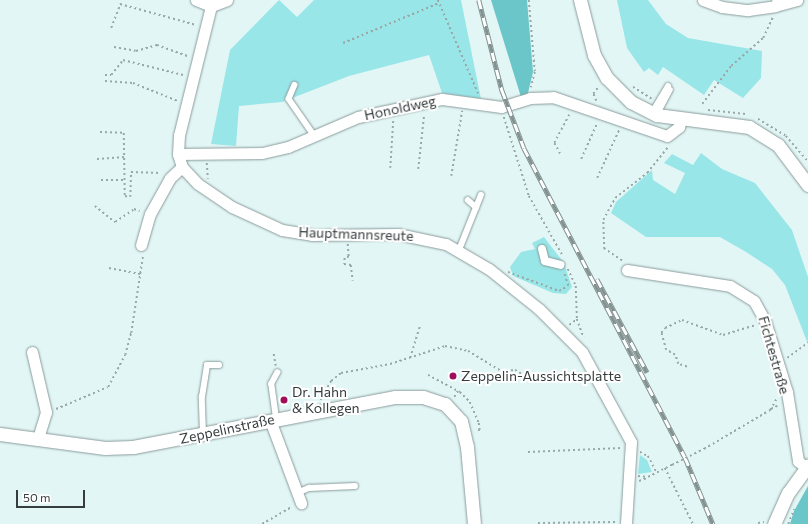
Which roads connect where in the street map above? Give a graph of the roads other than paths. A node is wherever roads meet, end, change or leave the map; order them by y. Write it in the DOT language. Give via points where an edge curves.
graph roads {
  1 [pos="196,0"];
  2 [pos="227,0"];
  3 [pos="580,0"];
  4 [pos="703,0"];
  5 [pos="797,0"];
  6 [pos="212,3"];
  7 [pos="776,3"];
  8 [pos="295,85"];
  9 [pos="655,110"];
  10 [pos="681,118"];
  11 [pos="314,135"];
  12 [pos="178,154"];
  13 [pos="179,170"];
  14 [pos="808,185"];
  15 [pos="480,195"];
  16 [pos="468,200"];
  17 [pos="476,207"];
  18 [pos="141,245"];
  19 [pos="542,249"];
  20 [pos="459,250"];
  21 [pos="563,263"];
  22 [pos="627,270"];
  23 [pos="32,352"];
  24 [pos="219,365"];
  25 [pos="277,373"];
  26 [pos="273,419"];
  27 [pos="0,434"];
  28 [pos="203,434"];
  29 [pos="38,439"];
  30 [pos="807,467"];
  31 [pos="354,486"];
  32 [pos="299,498"];
  33 [pos="626,523"];
  34 [pos="474,524"];
  35 [pos="774,524"];
  1 -- 6 [label="street"];
  2 -- 6 [label="street"];
  3 -- 9 [label="street" via="587,37 607,78 632,102"];
  4 -- 7 [label="street" via="737,10"];
  5 -- 7 [label="street"];
  6 -- 12 [label="street, Hauptmannsreute" via="186,103"];
  8 -- 11 [label="lane" via="289,99"];
  9 -- 9 [label="lane" via="669,88"];
  9 -- 10 [label="street"];
  10 -- 11 [label="street, Honoldweg" via="679,128 667,136 553,97 530,98 501,107 426,100"];
  10 -- 14 [label="street" via="727,122 765,135 791,158"];
  11 -- 12 [label="street, Honoldweg" via="288,147 262,153"];
  12 -- 13 [label="street, Hauptmannsreute"];
  13 -- 18 [label="street" via="150,214"];
  13 -- 20 [label="street, Hauptmannsreute" via="232,207 282,230 312,235 398,234 428,238"];
  15 -- 17 [label="lane"];
  16 -- 17 [label="lane"];
  17 -- 20 [label="lane"];
  19 -- 21 [label="street" via="545,260"];
  20 -- 33 [label="street, Hauptmannsreute" via="539,308 582,352 632,449 633,479"];
  22 -- 30 [label="street, Fichtestraße" via="730,286 743,292 761,311 787,392 798,461"];
  23 -- 29 [label="street" via="46,412"];
  24 -- 28 [label="lane" via="207,365 202,397"];
  25 -- 26 [label="lane" via="271,384"];
  26 -- 28 [label="street, Zeppelinstraße"];
  26 -- 32 [label="street"];
  26 -- 34 [label="street, Zeppelinstraße" via="395,397 423,397 453,412 466,436"];
  27 -- 29 [label="street, Zeppelinstraße"];
  28 -- 29 [label="street, Zeppelinstraße" via="105,448"];
  30 -- 35 [label="street" via="788,492"];
  31 -- 32 [label="lane" via="309,488"];
}
